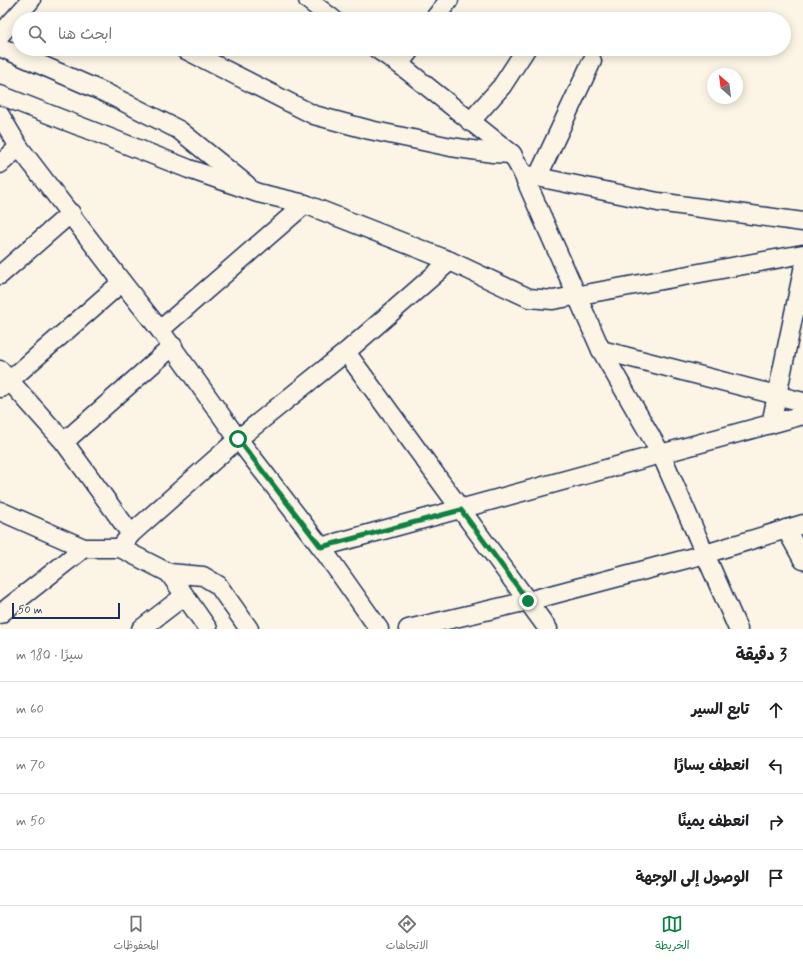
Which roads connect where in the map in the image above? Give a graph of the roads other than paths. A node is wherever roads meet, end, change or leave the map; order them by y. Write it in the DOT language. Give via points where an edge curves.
graph roads {
  1 [pos="31,0"];
  2 [pos="308,0"];
  3 [pos="450,0"];
  4 [pos="20,12"];
  5 [pos="324,12"];
  6 [pos="440,12"];
  7 [pos="12,21"];
  8 [pos="0,35"];
  9 [pos="0,47"];
  10 [pos="12,52"];
  11 [pos="21,56"];
  12 [pos="198,56"];
  13 [pos="387,56"];
  14 [pos="405,56"];
  15 [pos="521,56"];
  16 [pos="592,61"];
  17 [pos="399,64"];
  18 [pos="0,95"];
  19 [pos="0,116"];
  20 [pos="470,122"];
  21 [pos="19,147"];
  22 [pos="512,154"];
  23 [pos="0,164"];
  24 [pos="530,175"];
  25 [pos="258,193"];
  26 [pos="305,204"];
  27 [pos="71,213"];
  28 [pos="803,222"];
  29 [pos="803,254"];
  30 [pos="450,261"];
  31 [pos="803,270"];
  32 [pos="0,275"];
  33 [pos="122,282"];
  34 [pos="575,294"];
  35 [pos="160,330"];
  36 [pos="173,346"];
  37 [pos="601,350"];
  38 [pos="346,352"];
  39 [pos="3,380"];
  40 [pos="778,395"];
  41 [pos="803,402"];
  42 [pos="803,415"];
  43 [pos="771,424"];
  44 [pos="238,439"];
  45 [pos="64,442"];
  46 [pos="661,454"];
  47 [pos="461,510"];
  48 [pos="0,511"];
  49 [pos="795,526"];
  50 [pos="126,541"];
  51 [pos="321,547"];
  52 [pos="84,548"];
  53 [pos="705,554"];
  54 [pos="803,560"];
  55 [pos="169,573"];
  56 [pos="184,596"];
  57 [pos="528,601"];
  58 [pos="0,614"];
  59 [pos="141,629"];
  60 [pos="208,629"];
  61 [pos="249,629"];
  62 [pos="379,629"];
  63 [pos="408,629"];
  64 [pos="548,629"];
  65 [pos="738,629"];
  1 -- 4 [label="street"];
  2 -- 5 [label="street"];
  3 -- 6 [label="street"];
  7 -- 8 [label="street"];
  9 -- 10 [label="street"];
  11 -- 25 [label="street" via="108,94 179,130"];
  12 -- 22 [label="street" via="314,115 370,130 451,146"];
  13 -- 17 [label="street"];
  14 -- 17 [label="street"];
  15 -- 20 [label="street" via="502,86"];
  16 -- 24 [label="street"];
  17 -- 20 [label="street"];
  18 -- 25 [label="street" via="189,169"];
  19 -- 21 [label="street"];
  20 -- 22 [label="street"];
  21 -- 23 [label="street"];
  21 -- 27 [label="street"];
  22 -- 24 [label="street"];
  24 -- 28 [label="street" via="658,202"];
  24 -- 34 [label="street"];
  25 -- 26 [label="street"];
  26 -- 30 [label="street"];
  26 -- 35 [label="street"];
  27 -- 32 [label="street"];
  27 -- 33 [label="street"];
  29 -- 34 [label="street"];
  30 -- 34 [label="street" via="529,298 553,300"];
  30 -- 38 [label="street"];
  31 -- 40 [label="street"];
  33 -- 35 [label="street"];
  33 -- 39 [label="street"];
  34 -- 37 [label="street"];
  35 -- 36 [label="street"];
  36 -- 44 [label="street"];
  36 -- 45 [label="street"];
  37 -- 40 [label="street"];
  37 -- 46 [label="street"];
  38 -- 44 [label="street"];
  38 -- 47 [label="street"];
  39 -- 45 [label="street"];
  40 -- 41 [label="street"];
  40 -- 43 [label="street"];
  42 -- 43 [label="street"];
  43 -- 46 [label="street"];
  44 -- 50 [label="street"];
  44 -- 51 [label="street"];
  45 -- 50 [label="street"];
  46 -- 47 [label="street"];
  46 -- 53 [label="street"];
  47 -- 51 [label="street"];
  47 -- 57 [label="street"];
  48 -- 52 [label="street"];
  49 -- 53 [label="street"];
  49 -- 54 [label="street"];
  50 -- 52 [label="street"];
  50 -- 55 [label="street"];
  51 -- 62 [label="street"];
  52 -- 58 [label="street"];
  53 -- 57 [label="street"];
  53 -- 65 [label="street"];
  55 -- 56 [label="street"];
  55 -- 61 [label="street" via="203,576 218,585"];
  56 -- 59 [label="street"];
  56 -- 60 [label="street"];
  57 -- 63 [label="street"];
  57 -- 64 [label="street"];
}
